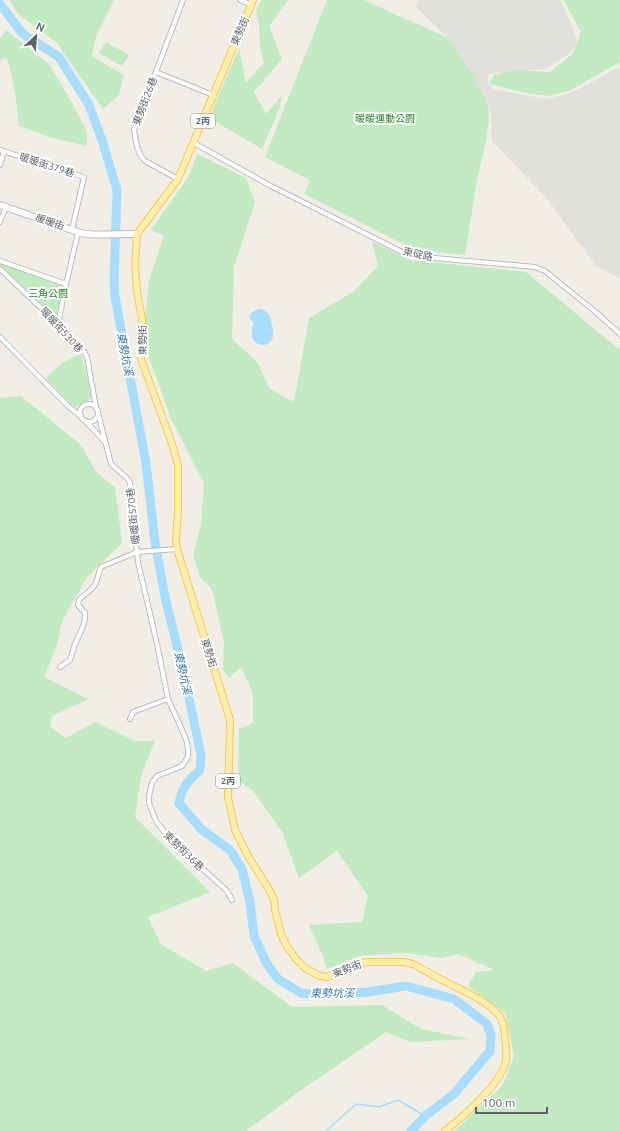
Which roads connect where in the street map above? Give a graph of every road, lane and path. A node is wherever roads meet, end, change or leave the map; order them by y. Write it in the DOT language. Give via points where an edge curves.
graph roads {
  1 [pos="183,0"];
  2 [pos="240,0"];
  3 [pos="252,2"];
  4 [pos="156,72"];
  5 [pos="213,95"];
  6 [pos="194,143"];
  7 [pos="2,151"];
  8 [pos="0,165"];
  9 [pos="178,179"];
  10 [pos="3,206"];
  11 [pos="0,222"];
  12 [pos="72,230"];
  13 [pos="78,233"];
  14 [pos="134,234"];
  15 [pos="0,261"];
  16 [pos="0,269"];
  17 [pos="66,284"];
  18 [pos="58,324"];
  19 [pos="620,334"];
  20 [pos="0,337"];
  21 [pos="96,408"];
  22 [pos="98,413"];
  23 [pos="80,416"];
  24 [pos="84,420"];
  25 [pos="104,441"];
  26 [pos="177,550"];
  27 [pos="137,552"];
  28 [pos="60,667"];
  29 [pos="168,699"];
  30 [pos="130,719"];
  31 [pos="232,900"];
  32 [pos="444,1131"];
  1 -- 4 [label="street, 東勢街26巷"];
  2 -- 3 [label="street"];
  3 -- 5 [label="main road, 東勢街 / 2丙"];
  4 -- 5 [label="street, 東勢街26巷"];
  4 -- 9 [label="street, 東勢街26巷" via="135,126 135,139 145,161"];
  5 -- 6 [label="main road, 東勢街 / 2丙"];
  6 -- 9 [label="main road, 東勢街 / 2丙"];
  6 -- 19 [label="street, 東碇路" via="271,186 406,254 535,267 545,271"];
  7 -- 8 [label="street, 暖暖街379巷"];
  7 -- 12 [label="street, 暖暖街379巷" via="84,177"];
  9 -- 14 [label="main road, 東勢街 / 2丙"];
  10 -- 11 [label="street"];
  10 -- 12 [label="street, 暖暖街"];
  12 -- 13 [label="street, 暖暖街"];
  13 -- 14 [label="street, 暖暖街"];
  13 -- 17 [label="street"];
  14 -- 26 [label="main road, 東勢街 / 2丙" via="142,319 141,359 172,441 178,465"];
  15 -- 17 [label="street"];
  16 -- 18 [label="street, 暖暖街530巷"];
  17 -- 18 [label="street"];
  18 -- 21 [label="street, 暖暖街530巷" via="82,348 87,357"];
  20 -- 23 [label="street"];
  21 -- 22 [label="street"];
  21 -- 23 [label="street" via="92,404 86,404 81,407"];
  22 -- 24 [label="street" via="90,422"];
  22 -- 25 [label="street"];
  23 -- 24 [label="street"];
  24 -- 25 [label="street"];
  25 -- 27 [label="street, 暖暖街570巷" via="111,464 130,483"];
  26 -- 27 [label="street"];
  26 -- 32 [label="main road, 東勢街 / 2丙" via="230,720 228,797 235,830 274,900 286,945 305,968 326,977 339,974 355,964 367,962 412,964 474,996 501,1018 506,1060 502,1071 467,1113"];
  27 -- 28 [label="street" via="101,567 95,586 79,600 78,605 86,613 86,618 70,660"];
  27 -- 29 [label="street, 東勢街36巷"];
  29 -- 30 [label="street" via="133,712"];
  29 -- 31 [label="street, 東勢街36巷" via="187,742 188,757 182,766 157,776 152,783 149,803 156,821 168,838 227,891"];
}
